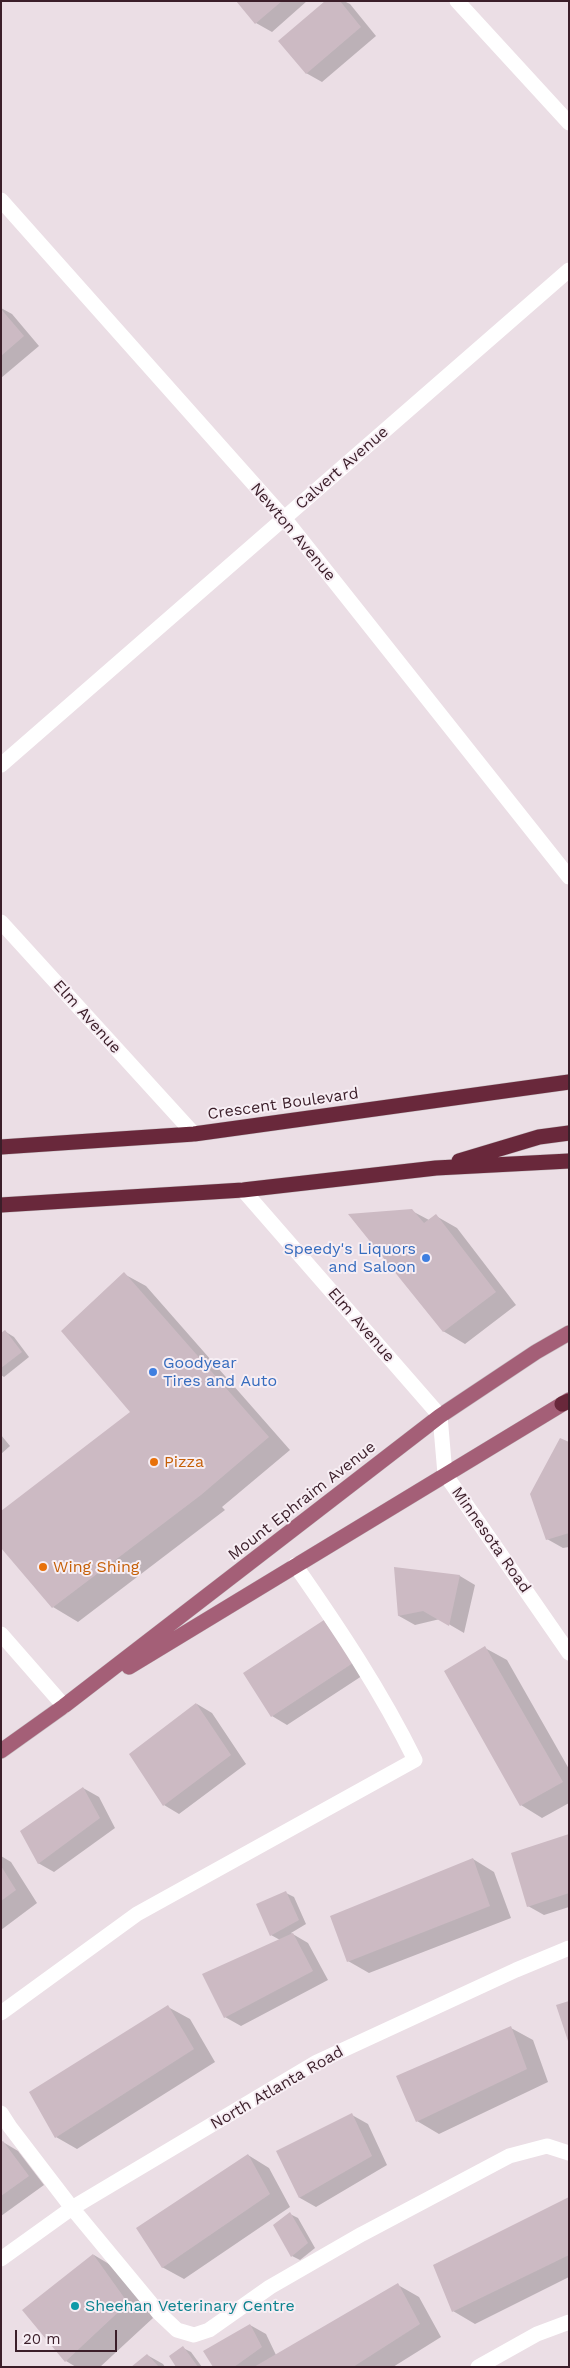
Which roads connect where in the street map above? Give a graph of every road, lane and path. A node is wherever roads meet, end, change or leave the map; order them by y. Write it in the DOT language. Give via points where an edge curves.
graph roads {
  1 [pos="457,1"];
  2 [pos="569,123"];
  3 [pos="1,200"];
  4 [pos="569,270"];
  5 [pos="284,518"];
  6 [pos="1,765"];
  7 [pos="569,877"];
  8 [pos="1,922"];
  9 [pos="569,1082"];
  10 [pos="569,1133"];
  11 [pos="194,1134"];
  12 [pos="1,1147"];
  13 [pos="569,1161"];
  14 [pos="436,1168"];
  15 [pos="243,1190"];
  16 [pos="1,1205"];
  17 [pos="569,1333"];
  18 [pos="569,1342"];
  19 [pos="536,1352"];
  20 [pos="566,1402"];
  21 [pos="440,1416"];
  22 [pos="445,1474"];
  23 [pos="295,1565"];
  24 [pos="1,1634"];
  25 [pos="569,1653"];
  26 [pos="64,1706"];
  27 [pos="1,1751"];
  28 [pos="569,1948"];
  29 [pos="1,2013"];
  30 [pos="1,2112"];
  31 [pos="569,2153"];
  32 [pos="72,2208"];
  33 [pos="1,2259"];
  34 [pos="569,2322"];
  35 [pos="478,2367"];
  1 -- 2 [label="street"];
  3 -- 5 [label="street, Newton Avenue"];
  4 -- 5 [label="street, Calvert Avenue"];
  5 -- 6 [label="street, Calvert Avenue"];
  5 -- 7 [label="street, Newton Avenue"];
  8 -- 11 [label="street, Elm Avenue"];
  9 -- 11 [label="highway, Crescent Boulevard"];
  10 -- 14 [label="highway" via="539,1137"];
  11 -- 12 [label="highway, Crescent Boulevard"];
  13 -- 14 [label="highway"];
  14 -- 15 [label="highway"];
  15 -- 16 [label="highway"];
  15 -- 21 [label="street, Elm Avenue"];
  17 -- 19 [label="main road, Mount Ephraim Avenue"];
  18 -- 19 [label="main road"];
  19 -- 21 [label="main road, Mount Ephraim Avenue"];
  20 -- 22 [label="main road, Mount Ephraim Avenue"];
  21 -- 22 [label="street, Minnesota Road"];
  21 -- 26 [label="main road, Mount Ephraim Avenue"];
  22 -- 23 [label="main road, Mount Ephraim Avenue"];
  22 -- 25 [label="street, Minnesota Road"];
  23 -- 26 [label="main road, Mount Ephraim Avenue"];
  23 -- 29 [label="street" via="387,1704 416,1760 137,1914"];
  24 -- 26 [label="street"];
  26 -- 27 [label="main road, Mount Ephraim Avenue"];
  28 -- 32 [label="street, North Atlanta Road" via="317,2062"];
  30 -- 32 [label="street"];
  31 -- 32 [label="street" via="547,2146 509,2156 362,2234 270,2287 209,2330 194,2335 177,2330 160,2313"];
  32 -- 33 [label="street, North Atlanta Road"];
  34 -- 35 [label="street" via="537,2334"];
}
